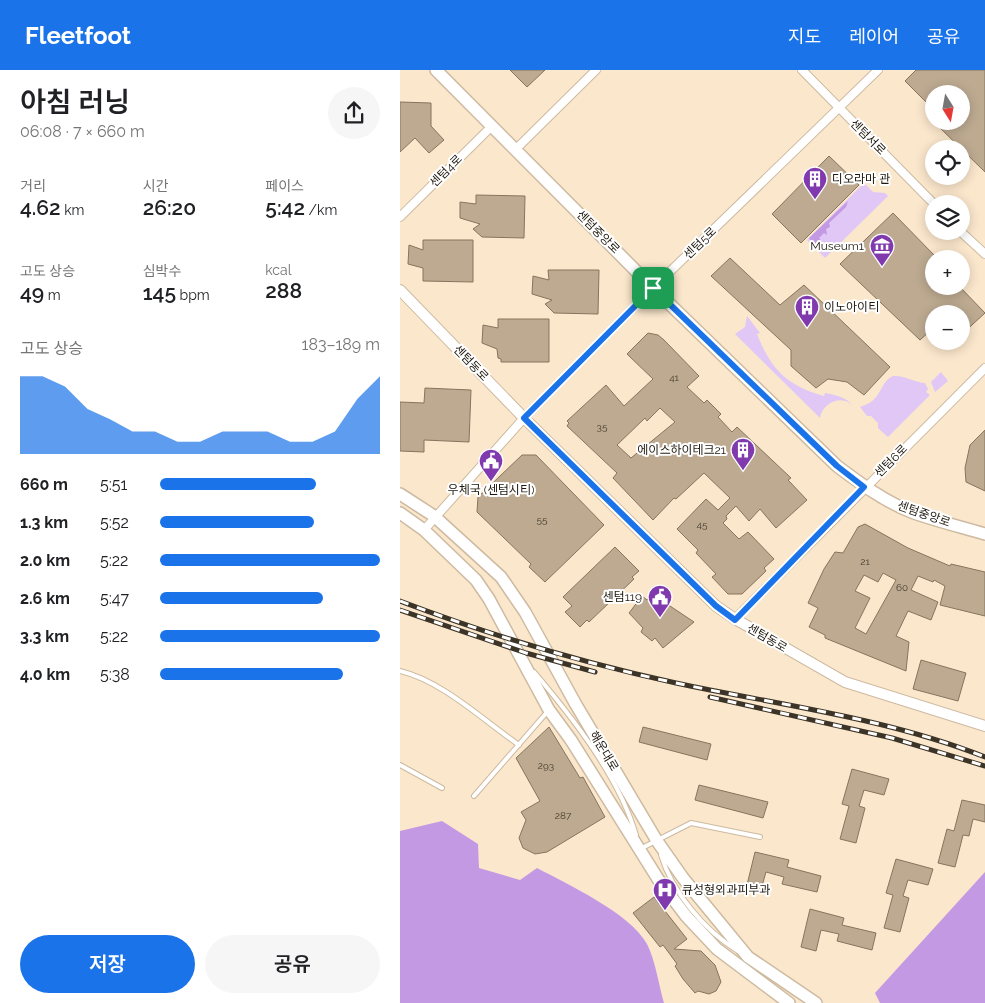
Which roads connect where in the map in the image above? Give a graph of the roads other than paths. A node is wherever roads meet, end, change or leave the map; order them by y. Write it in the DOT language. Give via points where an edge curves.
graph roads {
  1 [pos="436,70"];
  2 [pos="596,70"];
  3 [pos="802,70"];
  4 [pos="878,70"];
  5 [pos="838,108"];
  6 [pos="492,126"];
  7 [pos="515,150"];
  8 [pos="925,195"];
  9 [pos="400,217"];
  10 [pos="970,240"];
  11 [pos="985,254"];
  12 [pos="653,288"];
  13 [pos="400,290"];
  14 [pos="985,368"];
  15 [pos="524,418"];
  16 [pos="864,487"];
  17 [pos="400,494"];
  18 [pos="400,512"];
  19 [pos="434,516"];
  20 [pos="424,530"];
  21 [pos="985,534"];
  22 [pos="735,620"];
  23 [pos="523,659"];
  24 [pos="400,670"];
  25 [pos="549,710"];
  26 [pos="985,726"];
  27 [pos="519,745"];
  28 [pos="400,765"];
  29 [pos="442,788"];
  30 [pos="474,796"];
  31 [pos="760,837"];
  32 [pos="657,841"];
  33 [pos="640,849"];
  34 [pos="789,1003"];
  35 [pos="816,1003"];
  1 -- 6 [label="main road, 센텀중앙로"];
  2 -- 7 [label="street"];
  3 -- 5 [label="street, 센텀서로"];
  4 -- 5 [label="street, 센텀5로"];
  5 -- 8 [label="street, 센텀서로"];
  5 -- 12 [label="street, 센텀5로"];
  6 -- 7 [label="main road, 센텀중앙로"];
  6 -- 9 [label="street, 센텀4로"];
  7 -- 12 [label="main road, 센텀중앙로"];
  10 -- 11 [label="street"];
  12 -- 15 [label="street, 센텀5로"];
  12 -- 16 [label="main road, 센텀중앙로" via="837,466"];
  13 -- 15 [label="street, 센텀동로"];
  14 -- 16 [label="street, 센텀6로"];
  15 -- 19 [label="street, 센텀5로"];
  15 -- 22 [label="street, 센텀동로" via="716,606"];
  16 -- 21 [label="main road, 센텀중앙로" via="914,513"];
  16 -- 22 [label="street, 센텀6로"];
  17 -- 19 [label="main road, 해운대로"];
  18 -- 20 [label="main road, 해운대로"];
  19 -- 20 [label="street, 센텀5로"];
  19 -- 32 [label="main road, 해운대로" via="501,577 525,612"];
  20 -- 23 [label="main road, 해운대로" via="476,580"];
  22 -- 26 [label="street, 센텀동로" via="845,682"];
  23 -- 25 [label="main road, 해운대로"];
  23 -- 33 [label="lane" via="566,710 594,751 629,812"];
  24 -- 27 [label="lane" via="416,674 441,688"];
  25 -- 27 [label="lane"];
  25 -- 33 [label="main road, 해운대로"];
  27 -- 30 [label="lane"];
  28 -- 29 [label="lane"];
  31 -- 32 [label="lane" via="691,823"];
  32 -- 33 [label="lane"];
  32 -- 35 [label="main road, 해운대로" via="748,957"];
  33 -- 34 [label="main road, 해운대로" via="664,887 717,949"];
}
